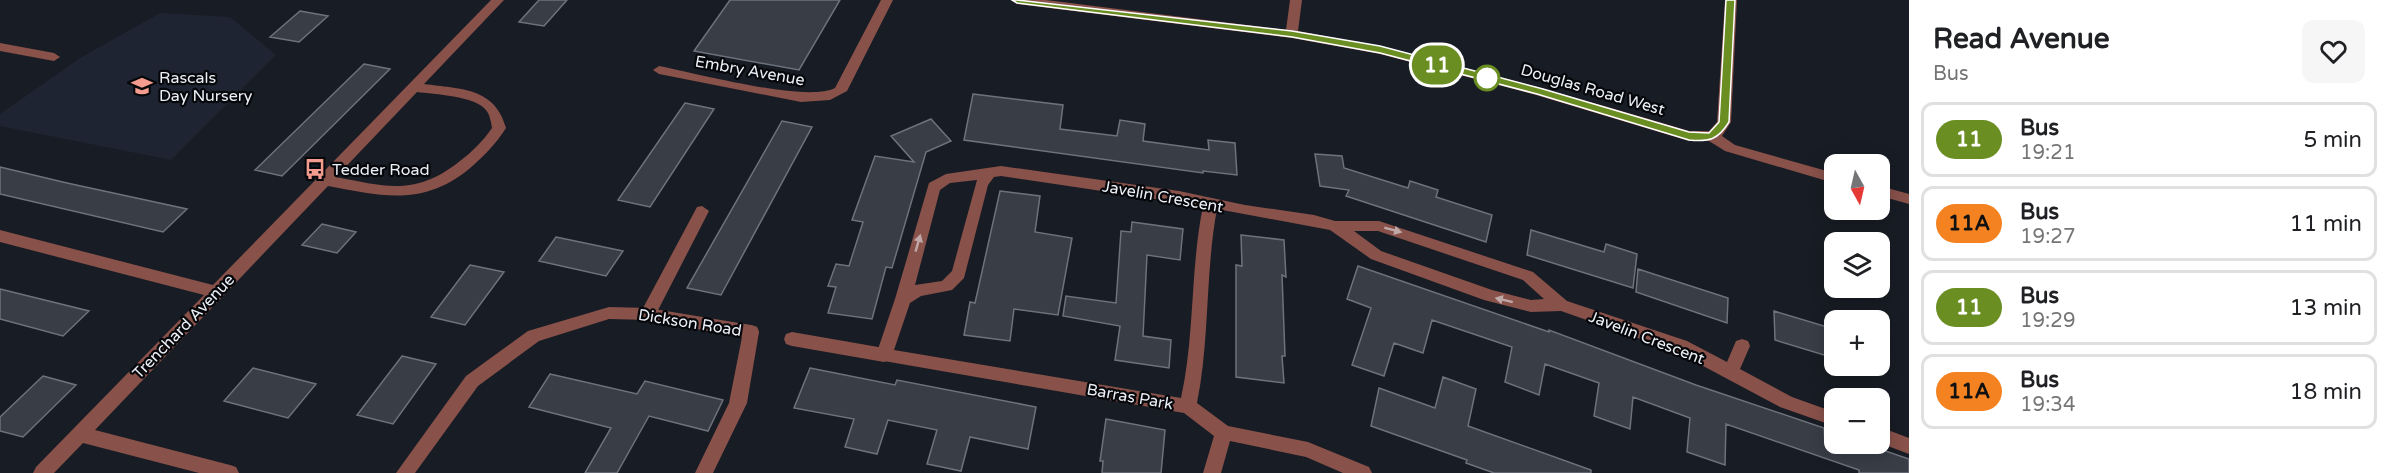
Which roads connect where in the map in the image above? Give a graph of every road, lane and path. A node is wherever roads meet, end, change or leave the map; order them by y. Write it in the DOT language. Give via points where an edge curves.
graph roads {
  1 [pos="498,0"];
  2 [pos="887,0"];
  3 [pos="1022,0"];
  4 [pos="1296,0"];
  5 [pos="1731,0"];
  6 [pos="1292,34"];
  7 [pos="0,47"];
  8 [pos="54,57"];
  9 [pos="658,70"];
  10 [pos="414,87"];
  11 [pos="1712,136"];
  12 [pos="990,172"];
  13 [pos="1824,175"];
  14 [pos="325,180"];
  15 [pos="1890,194"];
  16 [pos="1909,199"];
  17 [pos="1211,204"];
  18 [pos="702,211"];
  19 [pos="1335,226"];
  20 [pos="0,236"];
  21 [pos="215,292"];
  22 [pos="903,299"];
  23 [pos="1562,305"];
  24 [pos="648,314"];
  25 [pos="792,339"];
  26 [pos="1742,346"];
  27 [pos="884,355"];
  28 [pos="1731,371"];
  29 [pos="1188,406"];
  30 [pos="1824,415"];
  31 [pos="1224,433"];
  32 [pos="79,434"];
  33 [pos="1890,439"];
  34 [pos="1909,446"];
  35 [pos="42,473"];
  36 [pos="230,473"];
  37 [pos="405,473"];
  38 [pos="704,473"];
  39 [pos="1212,473"];
  40 [pos="1363,473"];
  1 -- 10 [label="street, Trenchard Avenue"];
  2 -- 9 [label="street, Embry Avenue" via="840,91 830,96 801,98"];
  3 -- 6 [label="street, Douglas Road West"];
  4 -- 6 [label="street"];
  5 -- 11 [label="street" via="1724,122"];
  6 -- 11 [label="street, Douglas Road West" via="1380,50 1689,136"];
  7 -- 8 [label="street"];
  10 -- 14 [label="street, Trenchard Avenue"];
  10 -- 14 [label="street" via="488,104 496,114 499,128 491,141 458,171 416,192 396,193"];
  11 -- 13 [label="street, Douglas Road West" via="1730,148"];
  12 -- 17 [label="street, Javelin Crescent" via="1041,176"];
  12 -- 22 [label="street" via="981,184 959,274 946,286 918,290"];
  22 -- 12 [label="street, Javelin Crescent, one-way" via="934,188 946,179"];
  14 -- 21 [label="street, Trenchard Avenue"];
  15 -- 16 [label="street"];
  17 -- 19 [label="street, Javelin Crescent"];
  17 -- 29 [label="street" via="1205,230 1202,303"];
  18 -- 24 [label="street"];
  23 -- 19 [label="street, Javelin Crescent, one-way" via="1531,306 1490,296 1376,255"];
  19 -- 23 [label="street, Javelin Crescent, one-way" via="1379,226 1510,268 1528,276"];
  20 -- 21 [label="street"];
  21 -- 32 [label="street, Trenchard Avenue"];
  22 -- 27 [label="street, Javelin Crescent"];
  23 -- 28 [label="street, Javelin Crescent" via="1681,346"];
  24 -- 37 [label="street, Dickson Road" via="609,313 534,336 517,347 472,381"];
  24 -- 38 [label="street, Dickson Road" via="751,332 738,403"];
  25 -- 27 [label="street, Barras Park"];
  26 -- 28 [label="street"];
  27 -- 29 [label="street, Barras Park"];
  28 -- 30 [label="street, Javelin Crescent" via="1786,402"];
  29 -- 31 [label="street, Barras Park"];
  31 -- 39 [label="street"];
  31 -- 40 [label="street, Barras Park" via="1308,450"];
  32 -- 35 [label="street, Trenchard Avenue"];
  32 -- 36 [label="street"];
  33 -- 34 [label="street"];
}
